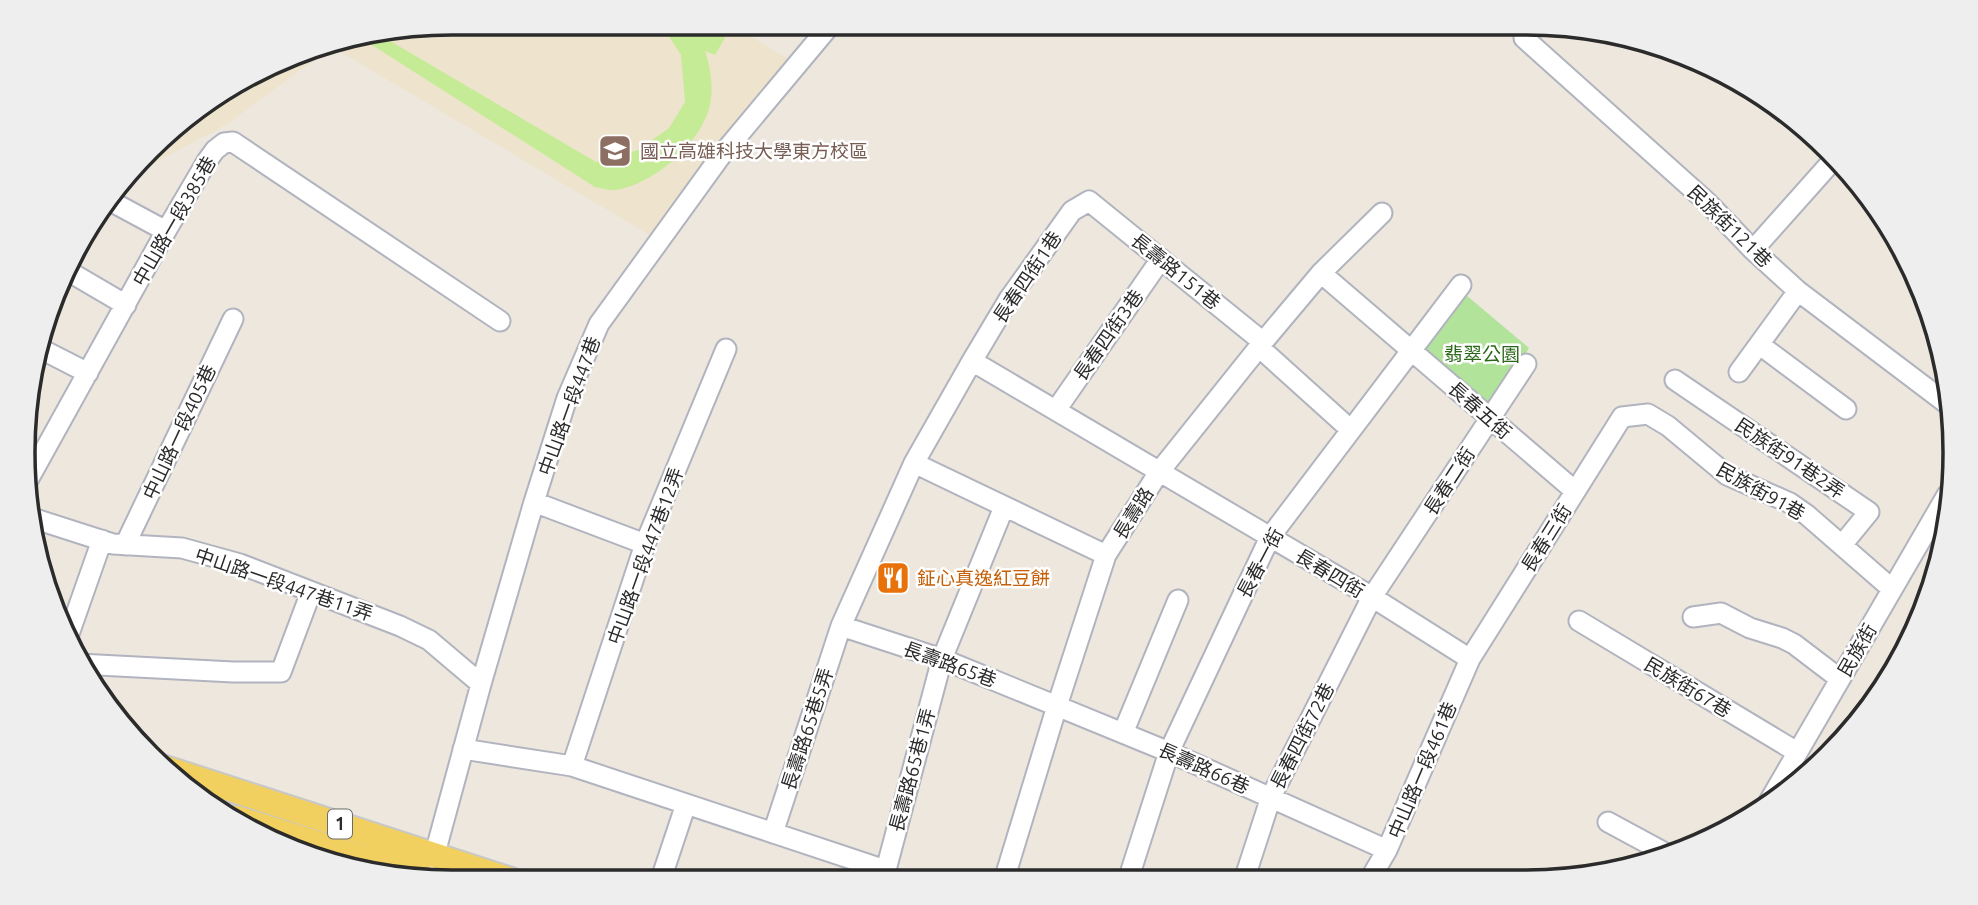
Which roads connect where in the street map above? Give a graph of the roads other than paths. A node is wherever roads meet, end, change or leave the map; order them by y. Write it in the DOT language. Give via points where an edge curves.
graph roads {
  1 [pos="822,35"];
  2 [pos="1524,38"];
  3 [pos="1828,165"];
  4 [pos="1089,201"];
  5 [pos="116,205"];
  6 [pos="1382,213"];
  7 [pos="166,231"];
  8 [pos="1753,250"];
  9 [pos="1161,259"];
  10 [pos="1321,273"];
  11 [pos="75,275"];
  12 [pos="1461,285"];
  13 [pos="1798,291"];
  14 [pos="126,305"];
  15 [pos="233,319"];
  16 [pos="500,321"];
  17 [pos="1261,345"];
  18 [pos="1759,345"];
  19 [pos="726,349"];
  20 [pos="1411,351"];
  21 [pos="47,352"];
  22 [pos="972,361"];
  23 [pos="1525,364"];
  24 [pos="1739,372"];
  25 [pos="88,373"];
  26 [pos="1675,380"];
  27 [pos="1939,398"];
  28 [pos="1846,408"];
  29 [pos="1056,410"];
  30 [pos="1622,417"];
  31 [pos="1490,418"];
  32 [pos="1351,430"];
  33 [pos="914,463"];
  34 [pos="36,467"];
  35 [pos="1159,472"];
  36 [pos="1575,491"];
  37 [pos="534,502"];
  38 [pos="1004,506"];
  39 [pos="1939,509"];
  40 [pos="41,521"];
  41 [pos="1270,537"];
  42 [pos="102,540"];
  43 [pos="645,544"];
  44 [pos="125,545"];
  45 [pos="1842,545"];
  46 [pos="1106,555"];
  47 [pos="1892,589"];
  48 [pos="312,592"];
  49 [pos="1372,597"];
  50 [pos="1178,600"];
  51 [pos="1693,617"];
  52 [pos="1580,621"];
  53 [pos="72,624"];
  54 [pos="841,626"];
  55 [pos="942,659"];
  56 [pos="1470,659"];
  57 [pos="93,665"];
  58 [pos="1840,679"];
  59 [pos="481,684"];
  60 [pos="1057,706"];
  61 [pos="1123,733"];
  62 [pos="463,749"];
  63 [pos="1169,752"];
  64 [pos="1797,752"];
  65 [pos="572,766"];
  66 [pos="190,777"];
  67 [pos="1778,785"];
  68 [pos="1271,797"];
  69 [pos="686,804"];
  70 [pos="1608,822"];
  71 [pos="274,830"];
  72 [pos="773,833"];
  73 [pos="1657,849"];
  74 [pos="1387,850"];
  75 [pos="383,864"];
  76 [pos="432,866"];
  77 [pos="453,870"];
  78 [pos="664,870"];
  79 [pos="871,870"];
  80 [pos="885,870"];
  81 [pos="1007,870"];
  82 [pos="1131,870"];
  83 [pos="1247,870"];
  84 [pos="1375,870"];
  1 -- 37 [label="street, 中山路一段447巷" via="720,157 599,324 567,398"];
  2 -- 8 [label="street, 民族街121巷" via="1707,202"];
  3 -- 8 [label="street"];
  4 -- 9 [label="street, 長壽路151巷"];
  4 -- 22 [label="street, 長春四街1巷" via="1072,211 1009,299"];
  5 -- 7 [label="street"];
  6 -- 10 [label="street, 長壽路"];
  7 -- 14 [label="street, 中山路一段385巷"];
  7 -- 16 [label="street, 中山路一段385巷" via="215,150 233,142"];
  8 -- 13 [label="street, 民族街121巷"];
  9 -- 17 [label="street, 長壽路151巷"];
  9 -- 29 [label="street, 長春四街3巷"];
  10 -- 17 [label="street, 長壽路"];
  10 -- 20 [label="street, 長春五街"];
  11 -- 14 [label="street"];
  12 -- 20 [label="street, 長春一街"];
  13 -- 18 [label="street"];
  13 -- 27 [label="street, 民族街121巷"];
  14 -- 25 [label="street, 中山路一段385巷"];
  15 -- 44 [label="street, 中山路一段405巷"];
  17 -- 32 [label="street, 長壽路151巷"];
  17 -- 35 [label="street, 長壽路"];
  18 -- 24 [label="street"];
  18 -- 28 [label="street"];
  19 -- 43 [label="street, 中山路一段447巷12弄"];
  20 -- 31 [label="street, 長春五街"];
  20 -- 32 [label="street, 長春一街"];
  21 -- 25 [label="street"];
  22 -- 29 [label="street, 長春四街"];
  22 -- 33 [label="street, 長春四街1巷"];
  23 -- 31 [label="street, 長春二街"];
  25 -- 34 [label="street, 中山路一段385巷"];
  26 -- 45 [label="street, 民族街91巷2弄" via="1869,512"];
  29 -- 35 [label="street, 長春四街"];
  30 -- 36 [label="street, 長春三街"];
  30 -- 45 [label="street, 民族街91巷" via="1648,414 1727,475 1790,503"];
  31 -- 36 [label="street, 長春五街"];
  31 -- 49 [label="street, 長春二街"];
  32 -- 41 [label="street, 長春一街"];
  33 -- 38 [label="street"];
  33 -- 54 [label="street, 長壽路65巷5弄"];
  35 -- 41 [label="street, 長春四街"];
  35 -- 46 [label="street, 長壽路"];
  36 -- 56 [label="street, 長春三街"];
  37 -- 43 [label="street"];
  37 -- 59 [label="street, 中山路一段447巷"];
  38 -- 46 [label="street"];
  38 -- 55 [label="street, 長壽路65巷1弄"];
  39 -- 47 [label="street, 民族街"];
  40 -- 42 [label="street, 中山路一段447巷11弄"];
  41 -- 49 [label="street, 長春四街"];
  41 -- 63 [label="street, 長春一街"];
  42 -- 44 [label="street, 中山路一段447巷11弄"];
  42 -- 53 [label="street"];
  43 -- 65 [label="street, 中山路一段447巷12弄"];
  44 -- 48 [label="street, 中山路一段447巷11弄" via="181,548 240,564"];
  45 -- 47 [label="street, 民族街91巷"];
  46 -- 60 [label="street, 長壽路"];
  47 -- 58 [label="street, 民族街"];
  48 -- 57 [label="street" via="281,672"];
  48 -- 59 [label="street, 中山路一段447巷11弄" via="429,640"];
  49 -- 56 [label="street, 長春四街"];
  49 -- 68 [label="street, 長春四街72巷"];
  50 -- 61 [label="street"];
  51 -- 58 [label="street" via="1720,613 1782,638"];
  52 -- 64 [label="street, 民族街67巷"];
  54 -- 55 [label="street, 長壽路65巷"];
  54 -- 72 [label="street, 長壽路65巷5弄"];
  55 -- 60 [label="street, 長壽路65巷"];
  55 -- 80 [label="street, 長壽路65巷1弄"];
  56 -- 74 [label="street, 中山路一段461巷"];
  58 -- 64 [label="street, 民族街"];
  59 -- 62 [label="street, 中山路一段447巷"];
  60 -- 61 [label="street, 長壽路66巷"];
  60 -- 81 [label="street, 長壽路"];
  61 -- 63 [label="street, 長壽路66巷"];
  62 -- 65 [label="street"];
  62 -- 76 [label="street, 中山路一段447巷"];
  63 -- 68 [label="street, 長壽路66巷"];
  63 -- 82 [label="street, 長春一街"];
  64 -- 67 [label="street, 民族街"];
  65 -- 69 [label="street"];
  66 -- 76 [label="main road, 1"];
  68 -- 74 [label="street, 長壽路66巷"];
  68 -- 83 [label="street, 長春四街72巷"];
  69 -- 72 [label="street"];
  69 -- 78 [label="street"];
  70 -- 73 [label="street"];
  71 -- 75 [label="main road, 1"];
  72 -- 79 [label="street"];
  74 -- 84 [label="street, 中山路一段461巷"];
  76 -- 77 [label="main road, 1"];
}
